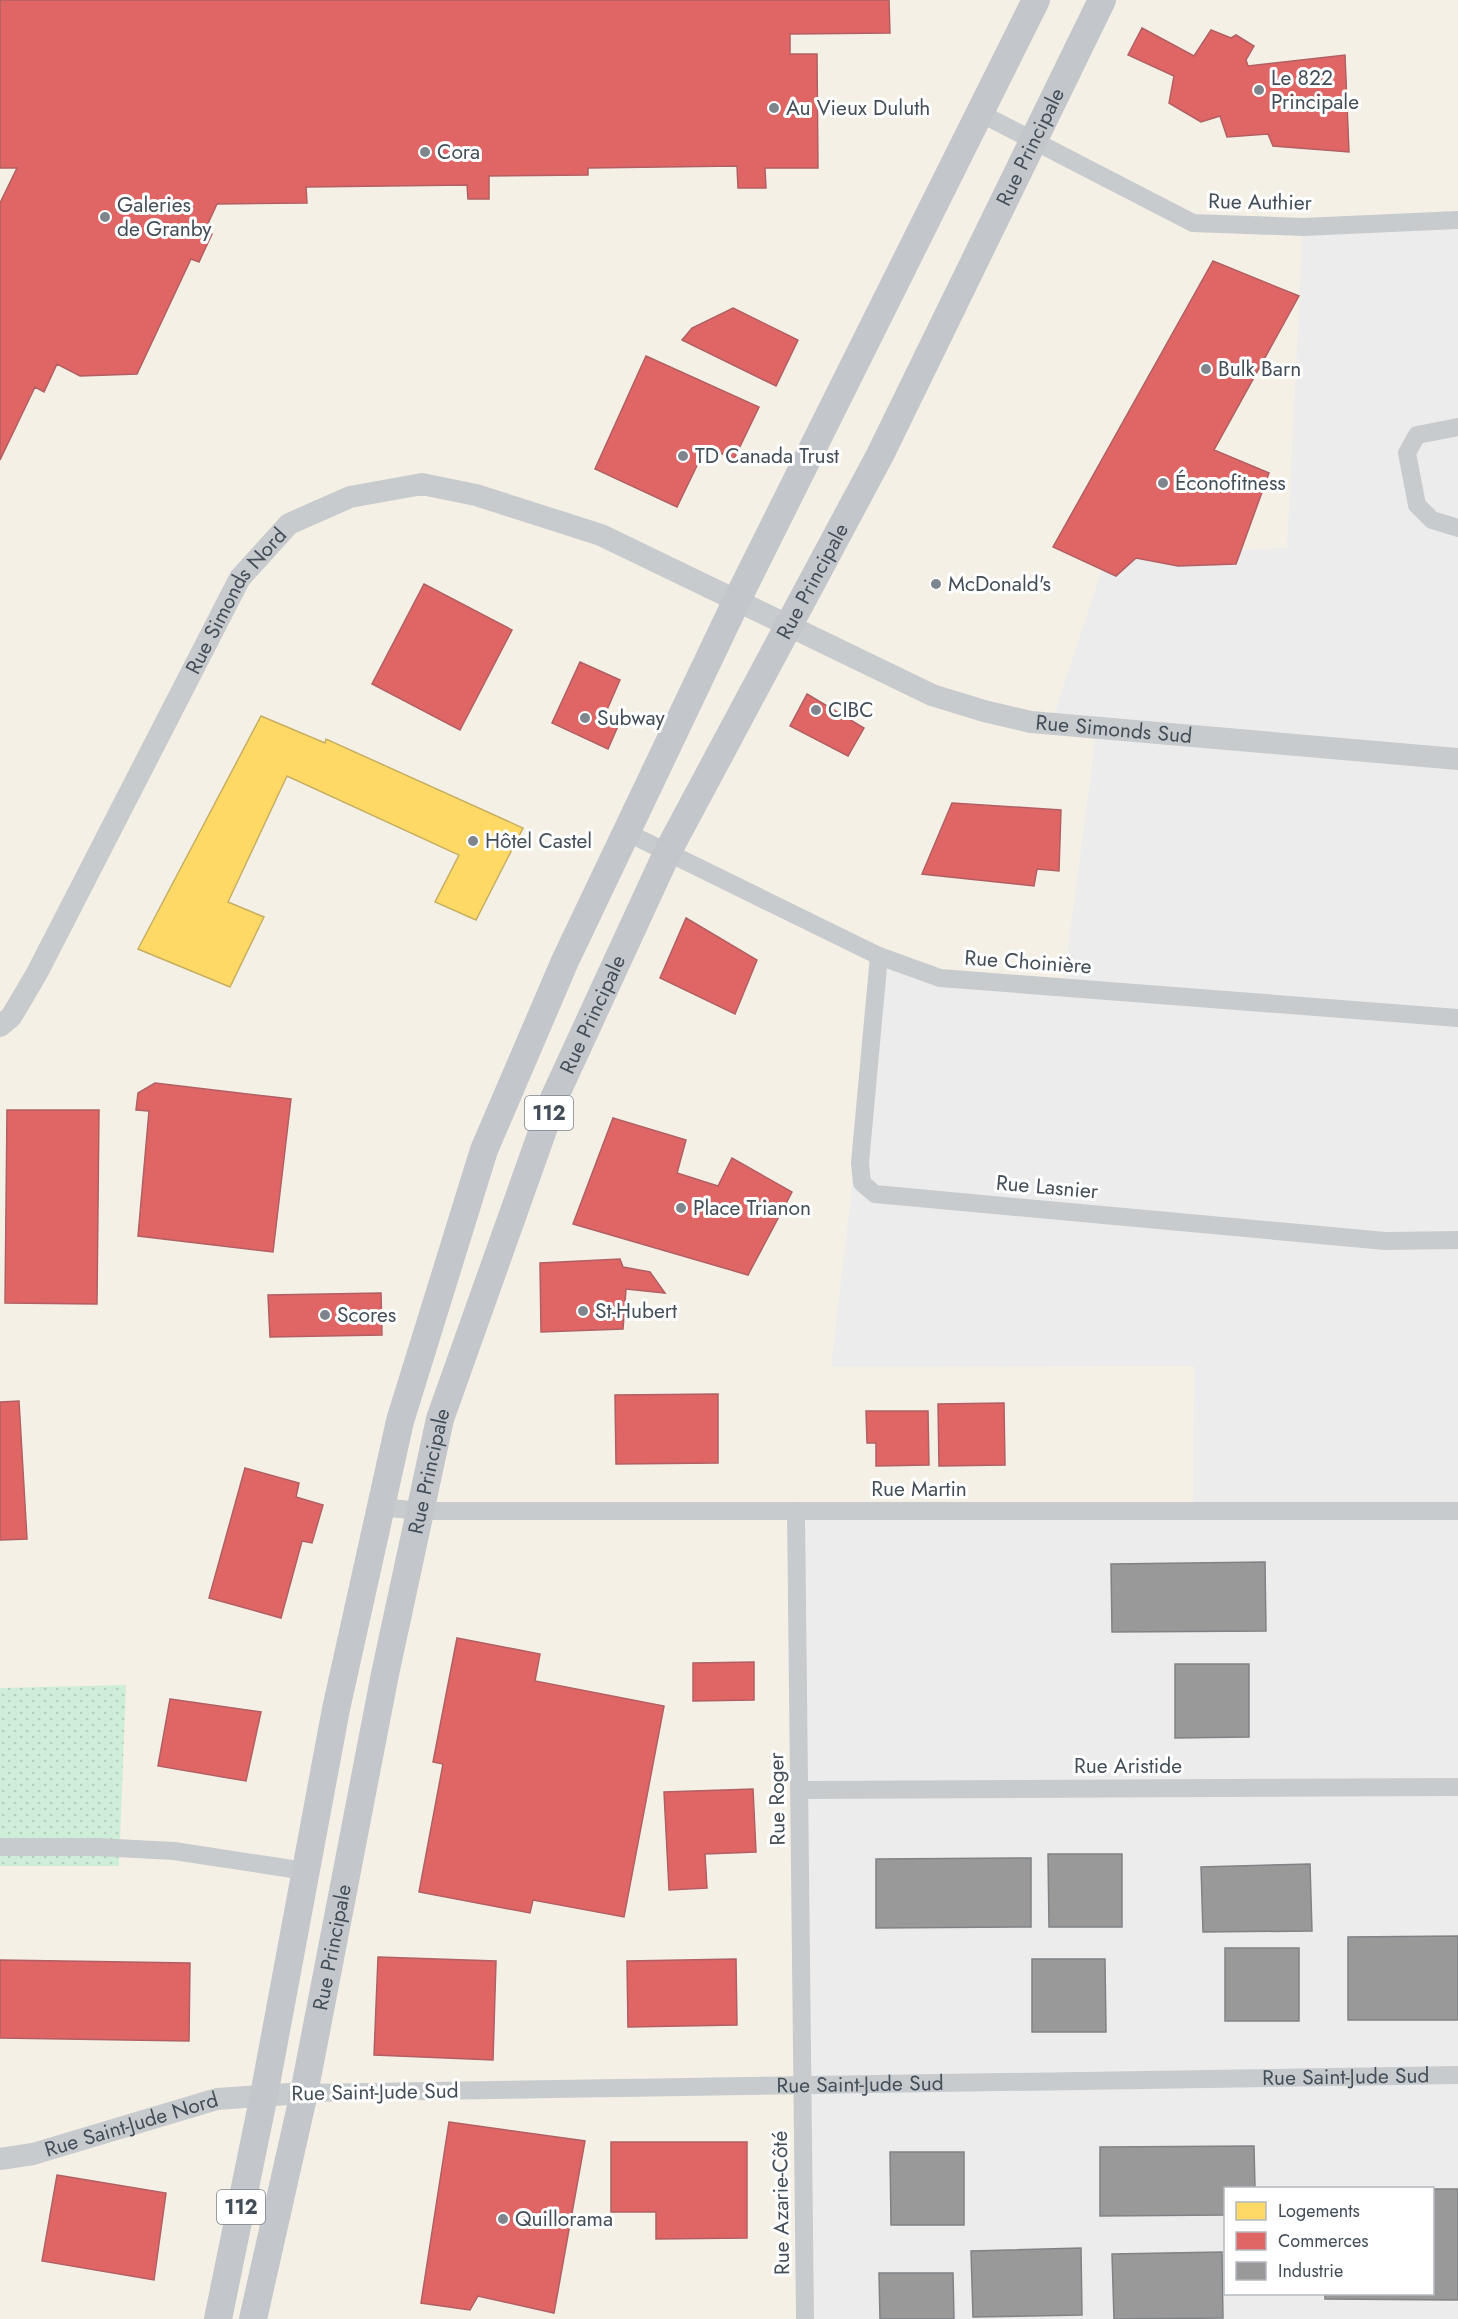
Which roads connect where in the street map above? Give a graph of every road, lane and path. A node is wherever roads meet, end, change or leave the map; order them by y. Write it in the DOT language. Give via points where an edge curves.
graph roads {
  1 [pos="1036,0"];
  2 [pos="1102,0"];
  3 [pos="980,113"];
  4 [pos="1033,141"];
  5 [pos="1458,220"];
  6 [pos="1458,427"];
  7 [pos="1458,528"];
  8 [pos="737,600"];
  9 [pos="789,626"];
  10 [pos="1458,759"];
  11 [pos="626,832"];
  12 [pos="668,851"];
  13 [pos="879,956"];
  14 [pos="1458,1018"];
  15 [pos="0,1026"];
  16 [pos="1458,1240"];
  17 [pos="381,1507"];
  18 [pos="420,1511"];
  19 [pos="796,1511"];
  20 [pos="1458,1511"];
  21 [pos="1458,1787"];
  22 [pos="799,1790"];
  23 [pos="0,1847"];
  24 [pos="306,1871"];
  25 [pos="1458,2075"];
  26 [pos="802,2086"];
  27 [pos="304,2093"];
  28 [pos="264,2095"];
  29 [pos="0,2159"];
  30 [pos="218,2319"];
  31 [pos="254,2319"];
  32 [pos="805,2319"];
  1 -- 3 [label="main road, Rue Principale / 112"];
  2 -- 4 [label="main road, Rue Principale / 112"];
  3 -- 4 [label="street, Rue Authier"];
  3 -- 8 [label="main road, Rue Principale / 112"];
  4 -- 5 [label="street, Rue Authier" via="1193,223 1303,227"];
  4 -- 9 [label="main road, Rue Principale / 112" via="880,455"];
  6 -- 7 [label="street" via="1417,435 1407,453 1417,505 1432,520"];
  8 -- 9 [label="street, Rue Simonds Nord"];
  8 -- 11 [label="main road, Rue Principale / 112"];
  8 -- 15 [label="street, Rue Simonds Nord" via="601,536 476,495 422,484 350,497 289,524 240,578 37,973 11,1017"];
  9 -- 10 [label="street, Rue Simonds Sud" via="932,694 1031,722"];
  9 -- 12 [label="main road, Rue Principale / 112"];
  11 -- 12 [label="street, Rue Choinière"];
  11 -- 17 [label="main road, Rue Principale / 112" via="565,961 484,1150 400,1421"];
  12 -- 13 [label="street, Rue Choinière"];
  12 -- 18 [label="main road, Rue Principale / 112" via="555,1096 440,1419"];
  13 -- 14 [label="street, Rue Choinière" via="940,978"];
  13 -- 16 [label="street, Rue Lasnier" via="860,1163 862,1183 875,1194 1385,1241"];
  17 -- 18 [label="street, Rue Martin"];
  17 -- 24 [label="main road, Rue Principale / 112" via="336,1709"];
  18 -- 19 [label="street, Rue Martin"];
  18 -- 27 [label="main road, Rue Principale / 112"];
  19 -- 20 [label="street, Rue Martin"];
  19 -- 22 [label="street, Rue Roger"];
  21 -- 22 [label="street, Rue Aristide"];
  22 -- 26 [label="street, Rue Roger"];
  23 -- 24 [label="street" via="174,1851"];
  24 -- 28 [label="main road, Rue Principale / 112"];
  25 -- 26 [label="street, Rue Saint-Jude Sud"];
  26 -- 27 [label="street, Rue Saint-Jude Sud"];
  26 -- 32 [label="street, Rue Azarie-Côté"];
  27 -- 28 [label="street, Rue Saint-Jude Sud"];
  27 -- 31 [label="main road, Rue Principale / 112"];
  28 -- 29 [label="street, Rue Saint-Jude Nord" via="218,2099 33,2154"];
  28 -- 30 [label="main road, Rue Principale / 112"];
}
